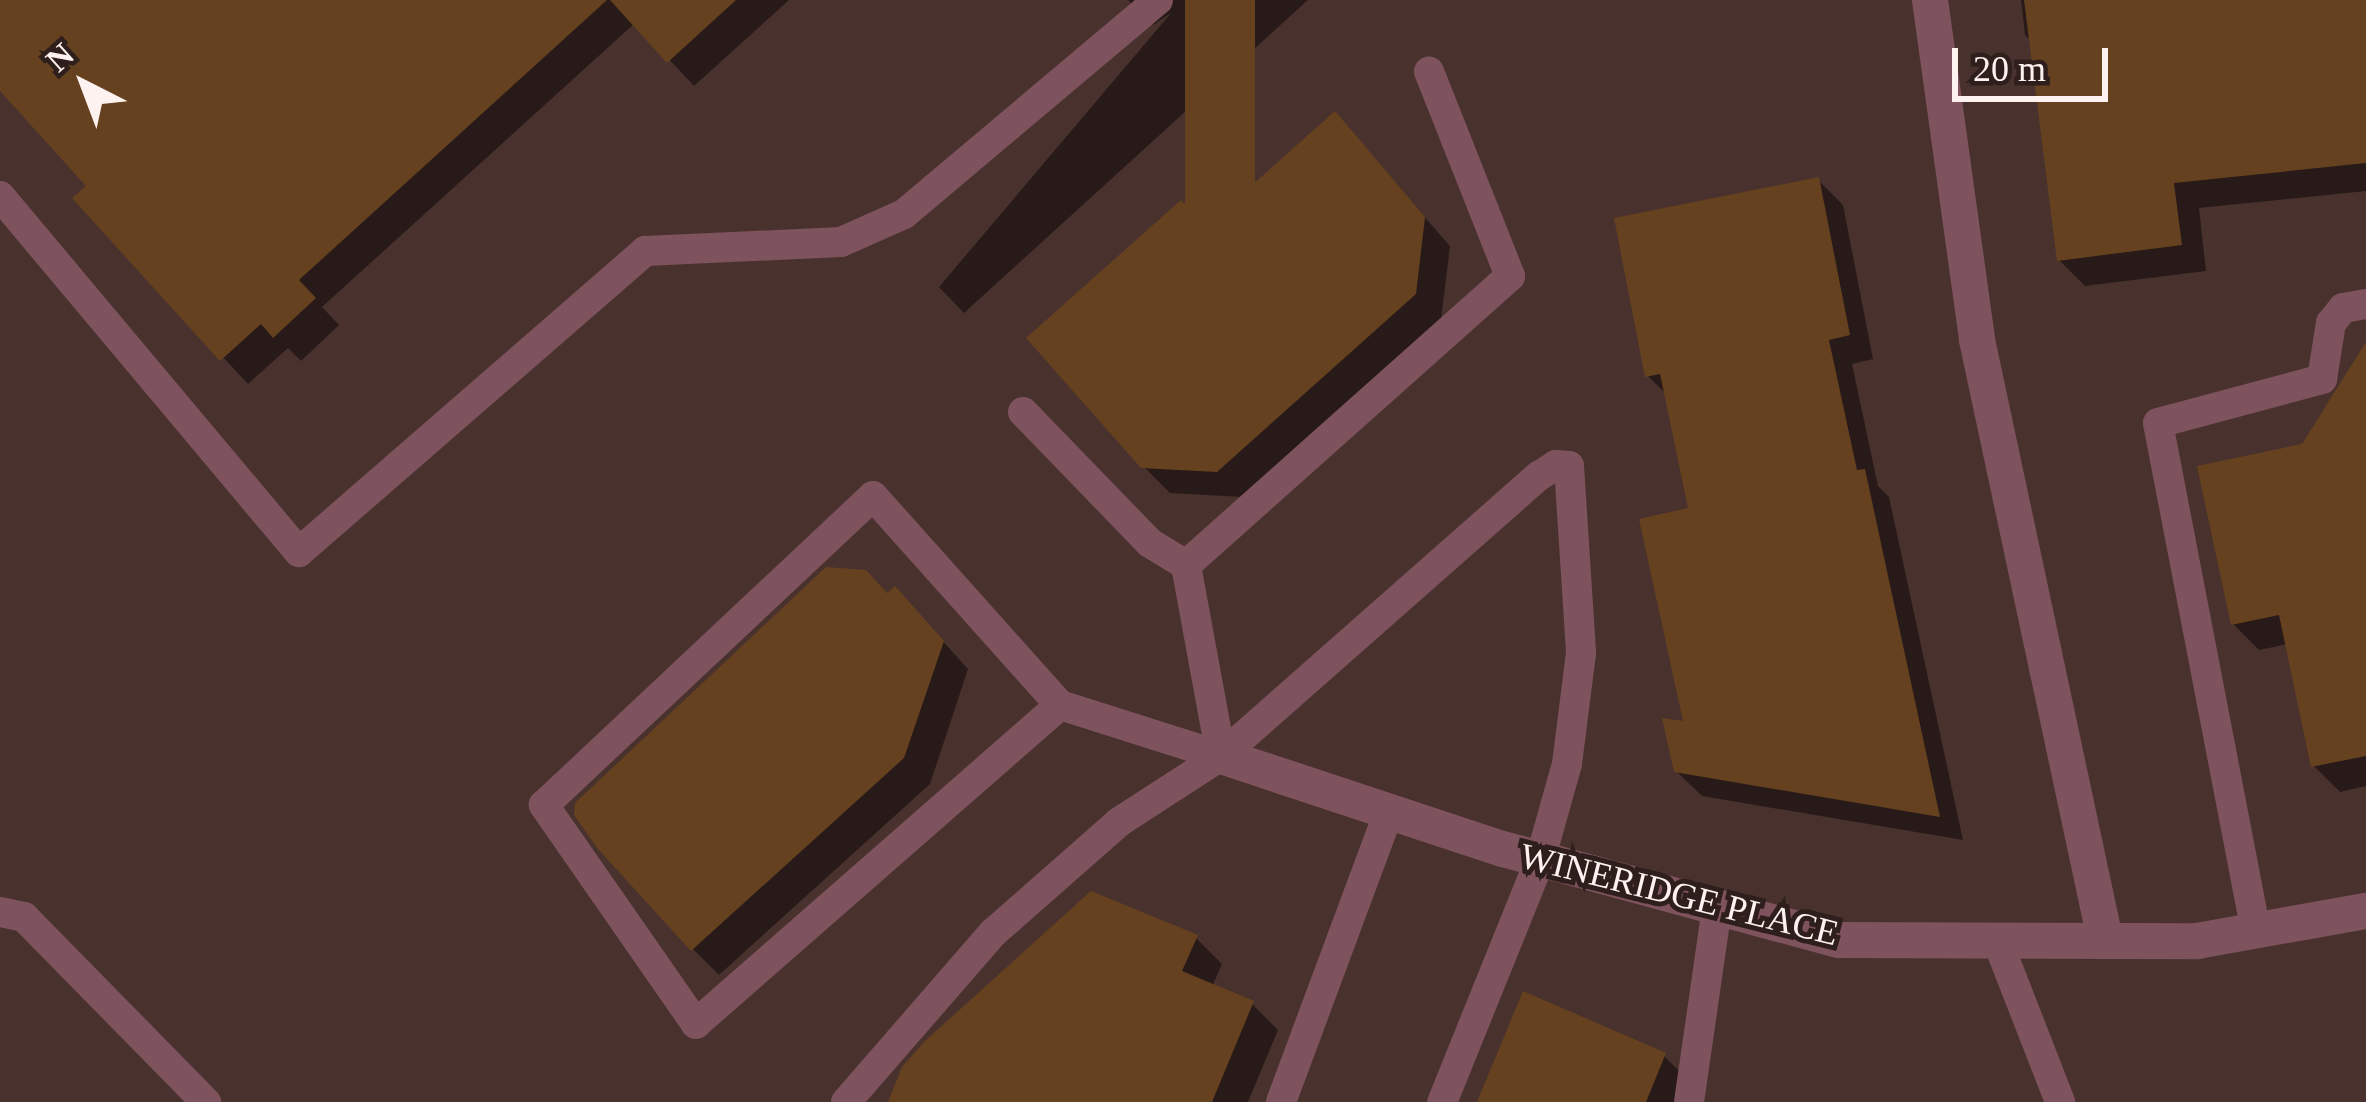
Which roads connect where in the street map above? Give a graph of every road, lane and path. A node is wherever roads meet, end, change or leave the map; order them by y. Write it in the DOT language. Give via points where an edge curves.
graph roads {
  1 [pos="1158,0"];
  2 [pos="1930,0"];
  3 [pos="1429,71"];
  4 [pos="0,196"];
  5 [pos="2366,304"];
  6 [pos="1023,412"];
  7 [pos="1186,565"];
  8 [pos="1060,705"];
  9 [pos="1221,756"];
  10 [pos="1389,812"];
  11 [pos="1540,860"];
  12 [pos="1717,908"];
  13 [pos="2366,910"];
  14 [pos="0,912"];
  15 [pos="2256,932"];
  16 [pos="1997,940"];
  17 [pos="2105,940"];
  18 [pos="206,1102"];
  19 [pos="846,1102"];
  20 [pos="1281,1102"];
  21 [pos="1442,1102"];
  22 [pos="1689,1102"];
  23 [pos="2060,1102"];
  1 -- 4 [label="lane" via="904,214 841,242 645,251 299,552"];
  2 -- 17 [label="street" via="1977,340"];
  3 -- 7 [label="lane" via="1510,276"];
  5 -- 15 [label="lane" via="2343,308 2331,323 2322,379 2158,423"];
  6 -- 7 [label="lane" via="1150,542"];
  7 -- 9 [label="lane"];
  8 -- 8 [label="lane" via="873,496 544,805 696,1024"];
  8 -- 9 [label="lane"];
  9 -- 10 [label="street, WINERIDGE PLACE"];
  9 -- 11 [label="lane" via="1539,476 1568,466 1582,653 1568,764"];
  9 -- 19 [label="lane" via="1119,822 994,932"];
  10 -- 11 [label="street, WINERIDGE PLACE"];
  10 -- 20 [label="lane"];
  11 -- 12 [label="street, WINERIDGE PLACE"];
  11 -- 21 [label="lane"];
  12 -- 16 [label="street, WINERIDGE PLACE" via="1839,940"];
  12 -- 22 [label="lane"];
  13 -- 15 [label="street, WINERIDGE PLACE"];
  14 -- 18 [label="lane" via="24,917"];
  15 -- 17 [label="street, WINERIDGE PLACE"];
  16 -- 17 [label="street, WINERIDGE PLACE"];
  16 -- 23 [label="lane"];
}
